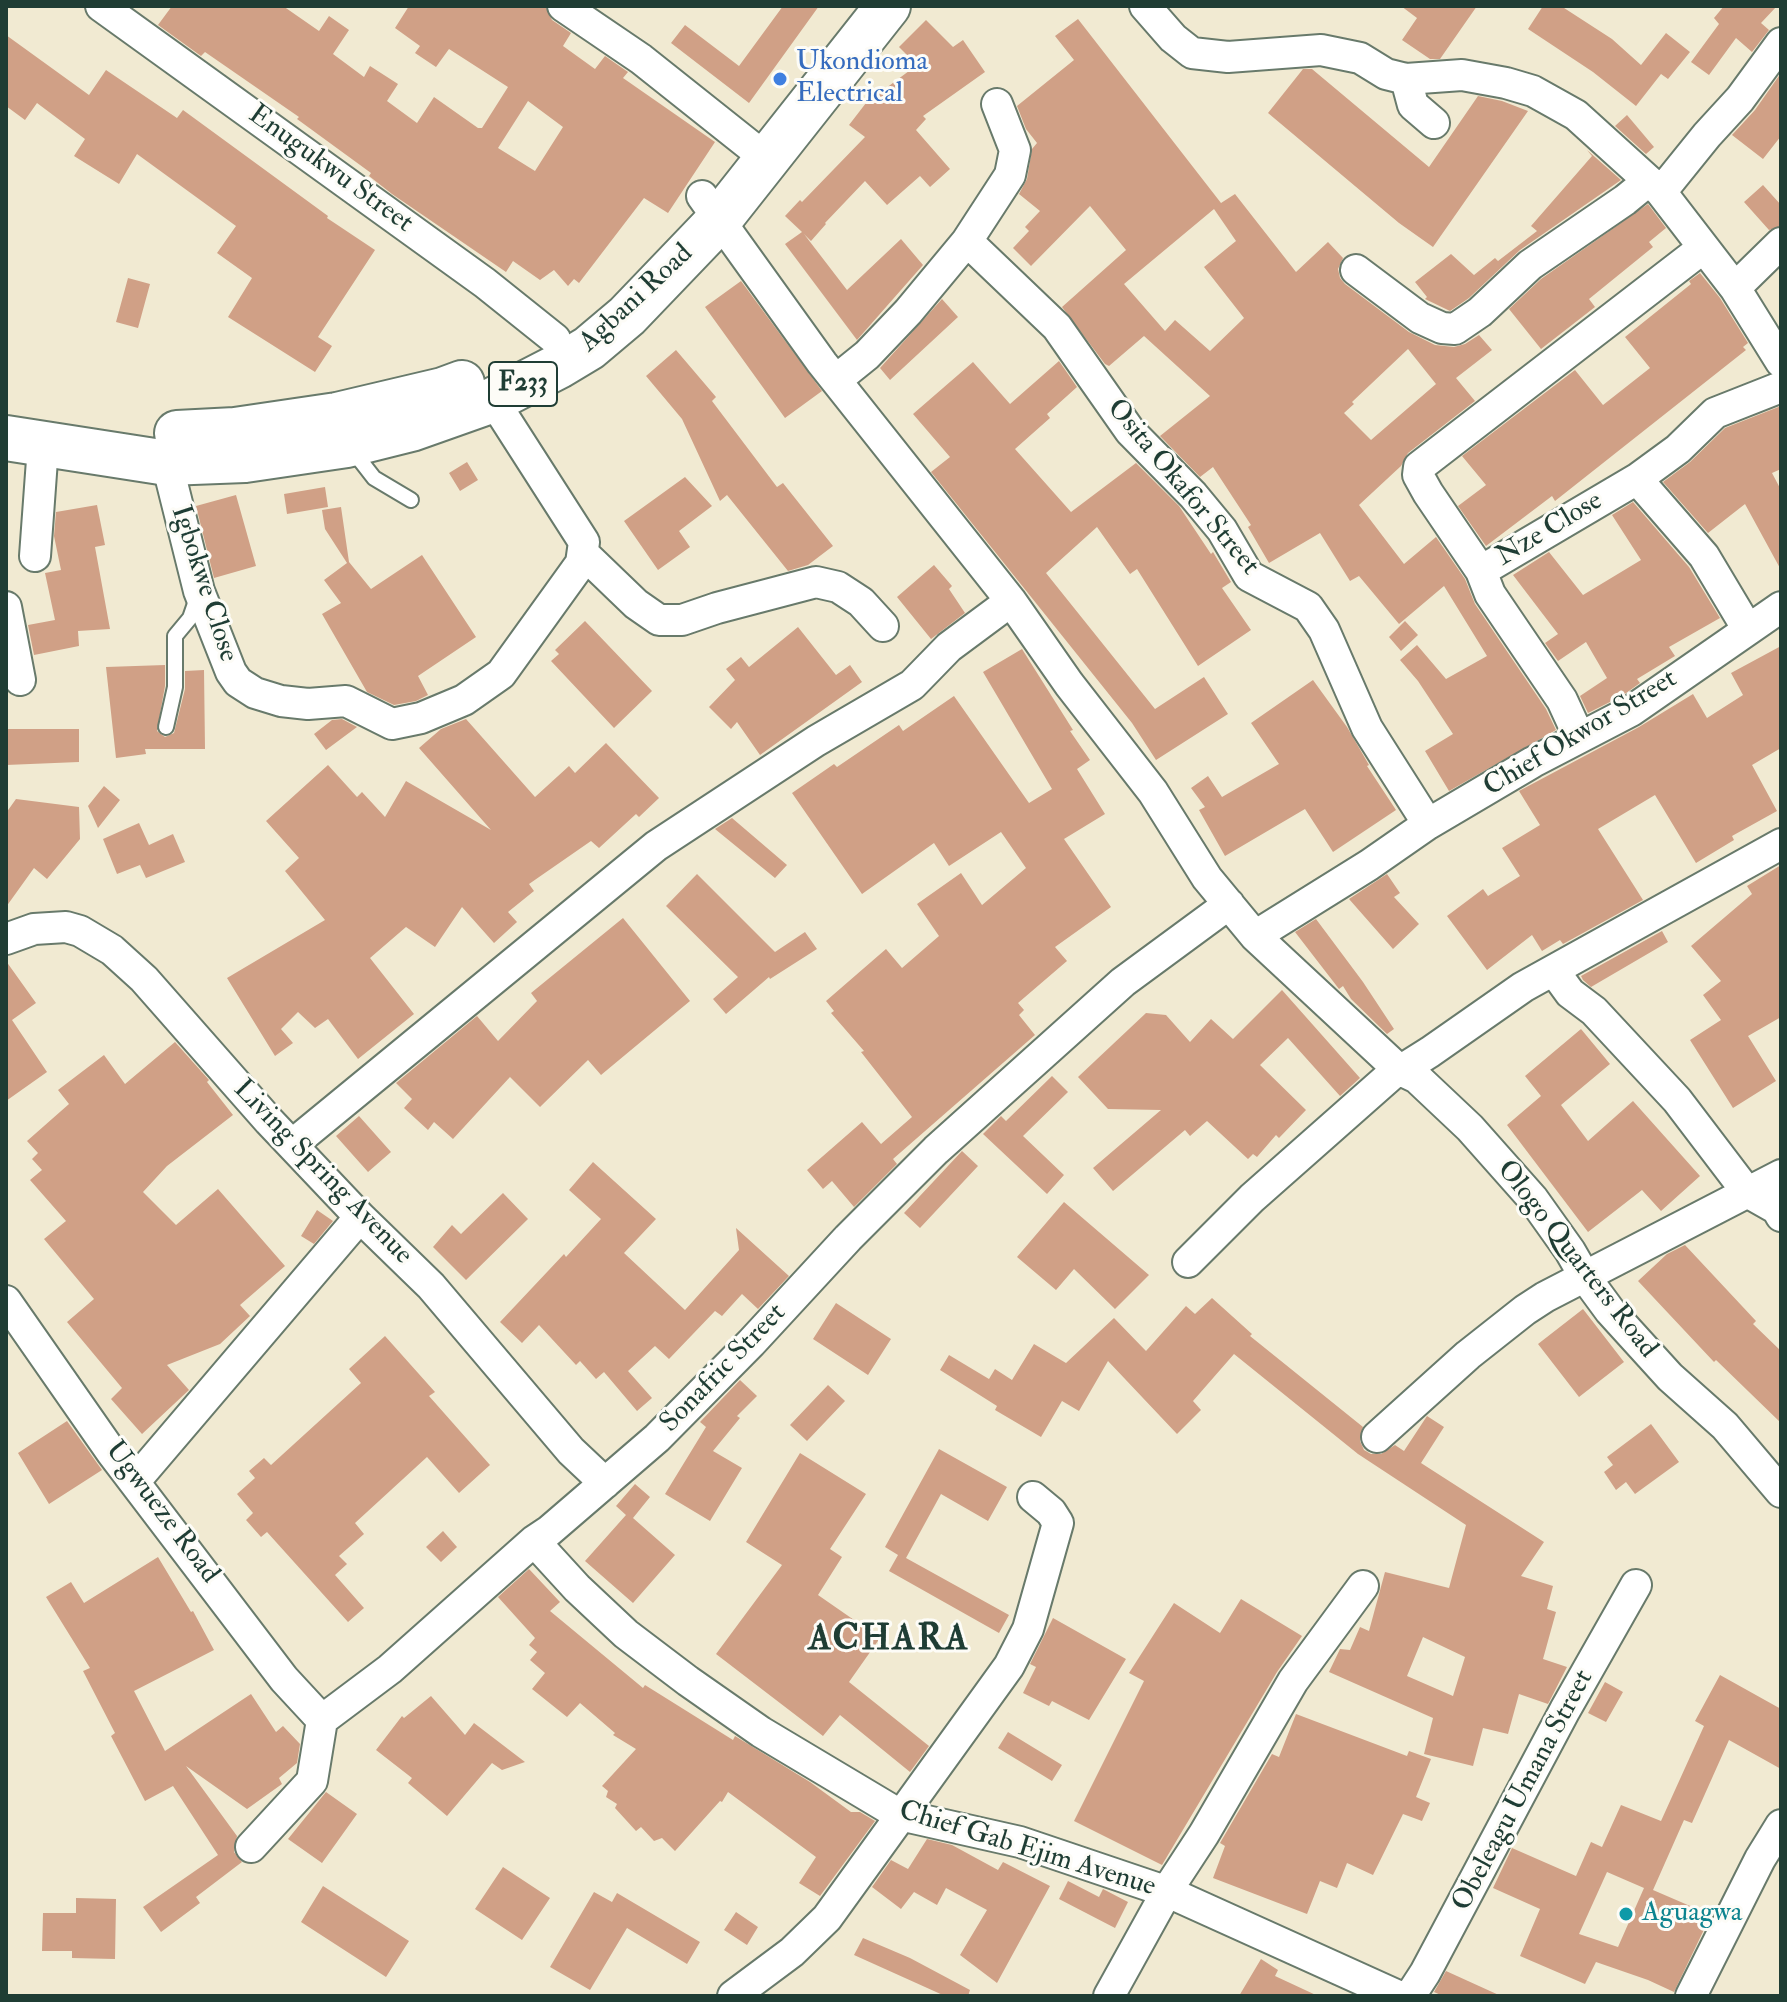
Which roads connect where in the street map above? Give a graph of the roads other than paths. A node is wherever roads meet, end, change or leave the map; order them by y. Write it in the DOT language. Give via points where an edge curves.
graph roads {
  1 [pos="101,6"];
  2 [pos="563,6"];
  3 [pos="852,6"];
  4 [pos="888,6"];
  5 [pos="1145,6"];
  6 [pos="1781,43"];
  7 [pos="1406,79"];
  8 [pos="997,104"];
  9 [pos="1434,123"];
  10 [pos="757,151"];
  11 [pos="1654,187"];
  12 [pos="710,208"];
  13 [pos="967,241"];
  14 [pos="1781,243"];
  15 [pos="1703,248"];
  16 [pos="1356,270"];
  17 [pos="1735,288"];
  18 [pos="555,339"];
  19 [pos="1781,362"];
  20 [pos="836,380"];
  21 [pos="1781,387"];
  22 [pos="493,400"];
  23 [pos="6,412"];
  24 [pos="24,442"];
  25 [pos="347,445"];
  26 [pos="167,463"];
  27 [pos="1637,479"];
  28 [pos="411,500"];
  29 [pos="584,554"];
  30 [pos="35,556"];
  31 [pos="1481,571"];
  32 [pos="199,591"];
  33 [pos="1011,601"];
  34 [pos="6,607"];
  35 [pos="1781,607"];
  36 [pos="883,626"];
  37 [pos="1747,628"];
  38 [pos="20,680"];
  39 [pos="166,727"];
  40 [pos="1579,737"];
  41 [pos="1428,824"];
  42 [pos="1781,844"];
  43 [pos="1229,904"];
  44 [pos="1255,936"];
  45 [pos="6,939"];
  46 [pos="1554,971"];
  47 [pos="1398,1069"];
  48 [pos="293,1144"];
  49 [pos="1781,1175"];
  50 [pos="1747,1192"];
  51 [pos="1781,1216"];
  52 [pos="360,1217"];
  53 [pos="1188,1262"];
  54 [pos="1585,1277"];
  55 [pos="6,1301"];
  56 [pos="1377,1437"];
  57 [pos="1772,1463"];
  58 [pos="135,1481"];
  59 [pos="605,1483"];
  60 [pos="1781,1492"];
  61 [pos="1033,1497"];
  62 [pos="534,1541"];
  63 [pos="1636,1585"];
  64 [pos="1363,1586"];
  65 [pos="322,1720"];
  66 [pos="900,1815"];
  67 [pos="1781,1825"];
  68 [pos="251,1847"];
  69 [pos="1168,1892"];
  70 [pos="733,1996"];
  71 [pos="1109,1996"];
  72 [pos="1398,1996"];
  73 [pos="1410,1996"];
  74 [pos="1691,1996"];
  1 -- 18 [label="street, Enugukwu Street" via="494,289"];
  2 -- 10 [label="street" via="641,59"];
  3 -- 10 [label="main road, Agbani Road / F233"];
  4 -- 10 [label="main road, Agbani Road / F233"];
  5 -- 7 [label="street" via="1192,53 1228,57 1321,50 1360,58"];
  6 -- 11 [label="street" via="1740,99"];
  7 -- 9 [label="street" via="1413,105"];
  7 -- 11 [label="street" via="1462,75 1533,91 1576,115"];
  8 -- 13 [label="street" via="1015,150 1013,164"];
  10 -- 12 [label="main road, Agbani Road / F233"];
  11 -- 15 [label="street"];
  11 -- 16 [label="street" via="1625,200 1530,265 1455,329 1420,318"];
  12 -- 18 [label="main road, Agbani Road / F233"];
  12 -- 20 [label="street, Ologo Quarters Road"];
  12 -- 22 [label="main road, Agbani Road / F233" via="627,316 589,348"];
  13 -- 20 [label="street" via="886,336"];
  13 -- 41 [label="street, Osita Okafor Street" via="1057,327 1130,431 1222,530 1249,576 1308,607 1324,630 1367,728"];
  14 -- 17 [label="street"];
  15 -- 17 [label="street"];
  15 -- 31 [label="street" via="1419,467 1428,493"];
  17 -- 19 [label="street"];
  18 -- 23 [label="main road, Agbani Road / F233" via="443,390 283,424 171,434"];
  20 -- 33 [label="street, Ologo Quarters Road"];
  21 -- 27 [label="street, Nze Close" via="1715,413"];
  22 -- 25 [label="main road, Agbani Road / F233"];
  22 -- 29 [label="street" via="584,542"];
  24 -- 26 [label="main road, Agbani Road / F233"];
  24 -- 30 [label="street"];
  25 -- 26 [label="main road, Agbani Road / F233" via="245,460"];
  25 -- 28 [label="lane" via="374,478"];
  26 -- 32 [label="street, Igbokwe Close"];
  27 -- 31 [label="street, Nze Close"];
  27 -- 37 [label="street" via="1704,556"];
  29 -- 32 [label="street, Igbokwe Close" via="501,674 441,711 392,724 346,701 281,701 238,682"];
  29 -- 36 [label="street" via="659,620 682,620 816,582 838,587 861,602"];
  31 -- 40 [label="street, Nze Close" via="1490,594 1562,700"];
  32 -- 39 [label="lane" via="190,618 175,636 175,687"];
  33 -- 43 [label="street, Ologo Quarters Road"];
  33 -- 48 [label="street" via="949,647 912,685 656,846"];
  34 -- 38 [label="street"];
  35 -- 37 [label="street, Chief Okwor Street"];
  37 -- 40 [label="street, Chief Okwor Street" via="1631,711"];
  40 -- 41 [label="street, Chief Okwor Street"];
  41 -- 44 [label="street, Chief Okwor Street"];
  42 -- 46 [label="street"];
  43 -- 44 [label="street, Ologo Quarters Road"];
  43 -- 59 [label="street, Sonafric Street" via="1123,982 936,1150 657,1438"];
  44 -- 47 [label="street, Ologo Quarters Road"];
  45 -- 48 [label="street, Living Spring Avenue" via="34,929 66,927 112,950"];
  46 -- 47 [label="street"];
  46 -- 50 [label="street" via="1677,1100"];
  47 -- 53 [label="street"];
  47 -- 54 [label="street, Ologo Quarters Road" via="1417,1078 1504,1165"];
  48 -- 52 [label="street, Living Spring Avenue"];
  49 -- 50 [label="street"];
  50 -- 51 [label="street"];
  50 -- 54 [label="street"];
  52 -- 58 [label="street"];
  52 -- 59 [label="street, Living Spring Avenue" via="431,1286 571,1451"];
  54 -- 56 [label="street" via="1499,1330"];
  54 -- 57 [label="street, Ologo Quarters Road" via="1670,1377"];
  55 -- 58 [label="street, Ugwueze Road"];
  57 -- 60 [label="street, Ologo Quarters Road"];
  58 -- 65 [label="street, Ugwueze Road" via="284,1679"];
  59 -- 62 [label="street, Sonafric Street"];
  61 -- 66 [label="street" via="1058,1523 1028,1629 1009,1666"];
  62 -- 65 [label="street, Sonafric Street" via="390,1669"];
  62 -- 66 [label="street, Chief Gab Ejim Avenue" via="626,1634 676,1672 761,1732"];
  63 -- 73 [label="street, Obeleagu Umana Street"];
  64 -- 69 [label="street" via="1293,1681"];
  65 -- 68 [label="street" via="312,1781"];
  66 -- 69 [label="street, Chief Gab Ejim Avenue" via="1020,1842"];
  66 -- 70 [label="street" via="827,1918"];
  67 -- 74 [label="street"];
  69 -- 71 [label="street"];
  69 -- 72 [label="street, Chief Gab Ejim Avenue"];
}
